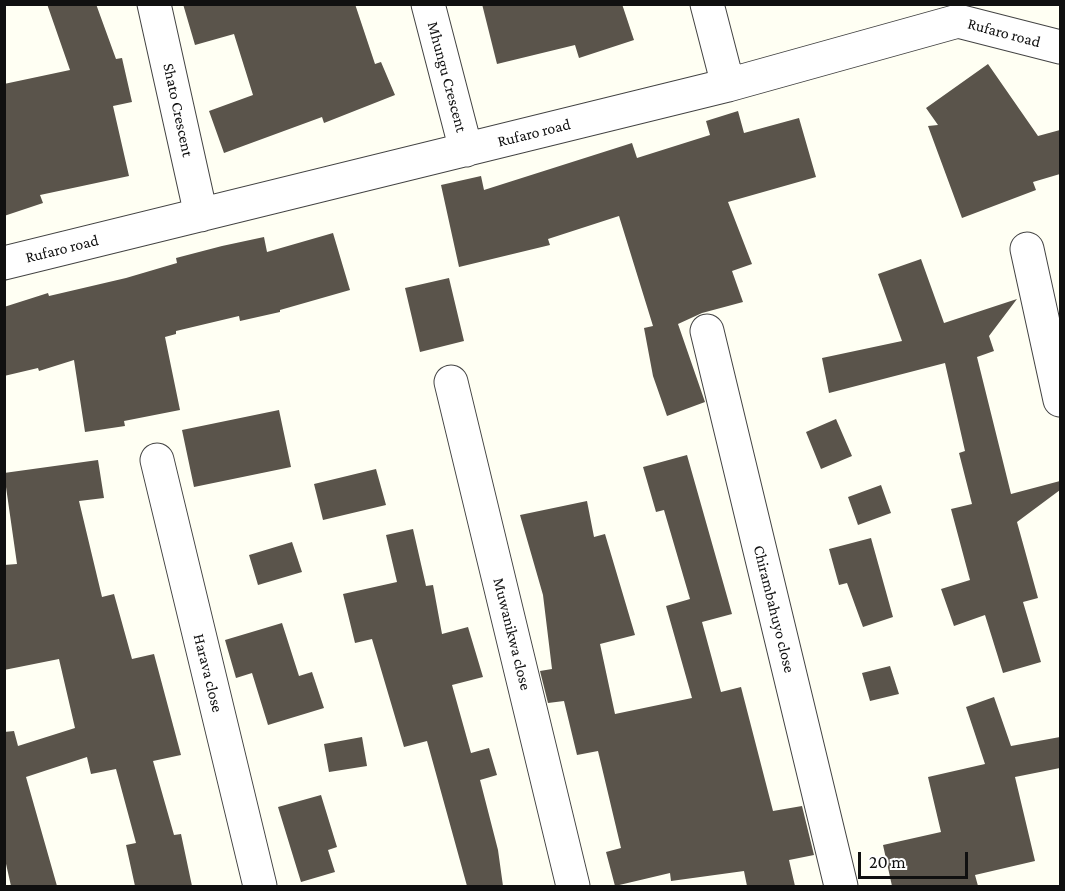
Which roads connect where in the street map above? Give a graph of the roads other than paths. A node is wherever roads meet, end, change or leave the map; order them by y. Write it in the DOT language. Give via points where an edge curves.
graph roads {
  1 [pos="154,4"];
  2 [pos="428,4"];
  3 [pos="707,4"];
  4 [pos="956,13"];
  5 [pos="1060,47"];
  6 [pos="728,85"];
  7 [pos="466,150"];
  8 [pos="201,215"];
  9 [pos="1027,249"];
  10 [pos="4,263"];
  11 [pos="707,331"];
  12 [pos="451,382"];
  13 [pos="1060,400"];
  14 [pos="157,460"];
  15 [pos="260,886"];
  16 [pos="573,886"];
  17 [pos="842,886"];
  1 -- 8 [label="street, Shato Crescent"];
  2 -- 7 [label="street, Mhungu Crescent"];
  3 -- 6 [label="street"];
  4 -- 5 [label="street, Rufaro road"];
  4 -- 6 [label="street, Rufaro road"];
  6 -- 7 [label="street, Rufaro road"];
  7 -- 8 [label="street, Rufaro road"];
  8 -- 10 [label="street, Rufaro road"];
  9 -- 13 [label="street"];
  11 -- 17 [label="street, Chirambahuyo close"];
  12 -- 16 [label="street, Muwanikwa close"];
  14 -- 15 [label="street, Harava close"];
}
